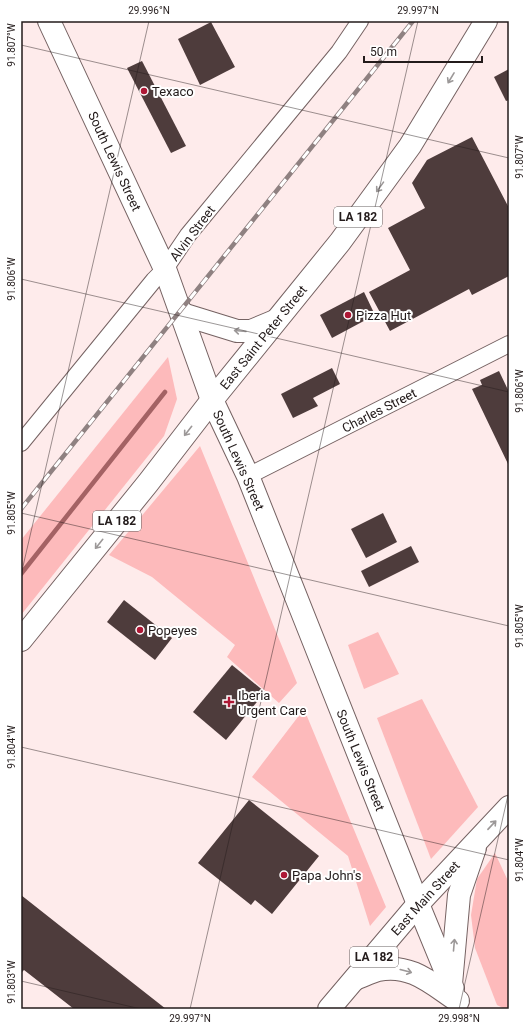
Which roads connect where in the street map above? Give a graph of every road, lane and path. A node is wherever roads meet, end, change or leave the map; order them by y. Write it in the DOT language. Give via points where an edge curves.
graph roads {
  1 [pos="49,21"];
  2 [pos="360,21"];
  3 [pos="486,21"];
  4 [pos="165,269"];
  5 [pos="182,314"];
  6 [pos="276,321"];
  7 [pos="509,344"];
  8 [pos="212,400"];
  9 [pos="21,443"];
  10 [pos="248,476"];
  11 [pos="21,640"];
  12 [pos="509,807"];
  13 [pos="478,840"];
  14 [pos="418,904"];
  15 [pos="355,979"];
  16 [pos="456,998"];
  17 [pos="329,1009"];
  1 -- 4 [label="main road, South Lewis Street"];
  2 -- 4 [label="street, Alvin Street" via="339,52 188,235"];
  3 -- 6 [label="main road, East Saint Peter Street / LA 182, one-way" via="410,146 340,242"];
  4 -- 5 [label="main road, South Lewis Street"];
  4 -- 9 [label="street, Alvin Street"];
  6 -- 5 [label="main road, one-way" via="251,331 237,331"];
  5 -- 8 [label="main road, South Lewis Street"];
  6 -- 8 [label="main road, East Saint Peter Street / LA 182"];
  7 -- 10 [label="street, Charles Street"];
  8 -- 10 [label="main road, South Lewis Street"];
  8 -- 11 [label="main road, East Saint Peter Street / LA 182, one-way"];
  10 -- 14 [label="main road, South Lewis Street"];
  13 -- 12 [label="main road, East Main Street / LA 182, one-way"];
  13 -- 14 [label="main road, East Main Street / LA 182"];
  16 -- 13 [label="main road, one-way" via="459,895"];
  14 -- 15 [label="main road, East Main Street / LA 182"];
  14 -- 16 [label="main road, South Lewis Street"];
  15 -- 16 [label="main road, one-way" via="378,970 406,970"];
  15 -- 17 [label="main road, East Main Street / LA 182"];
}
